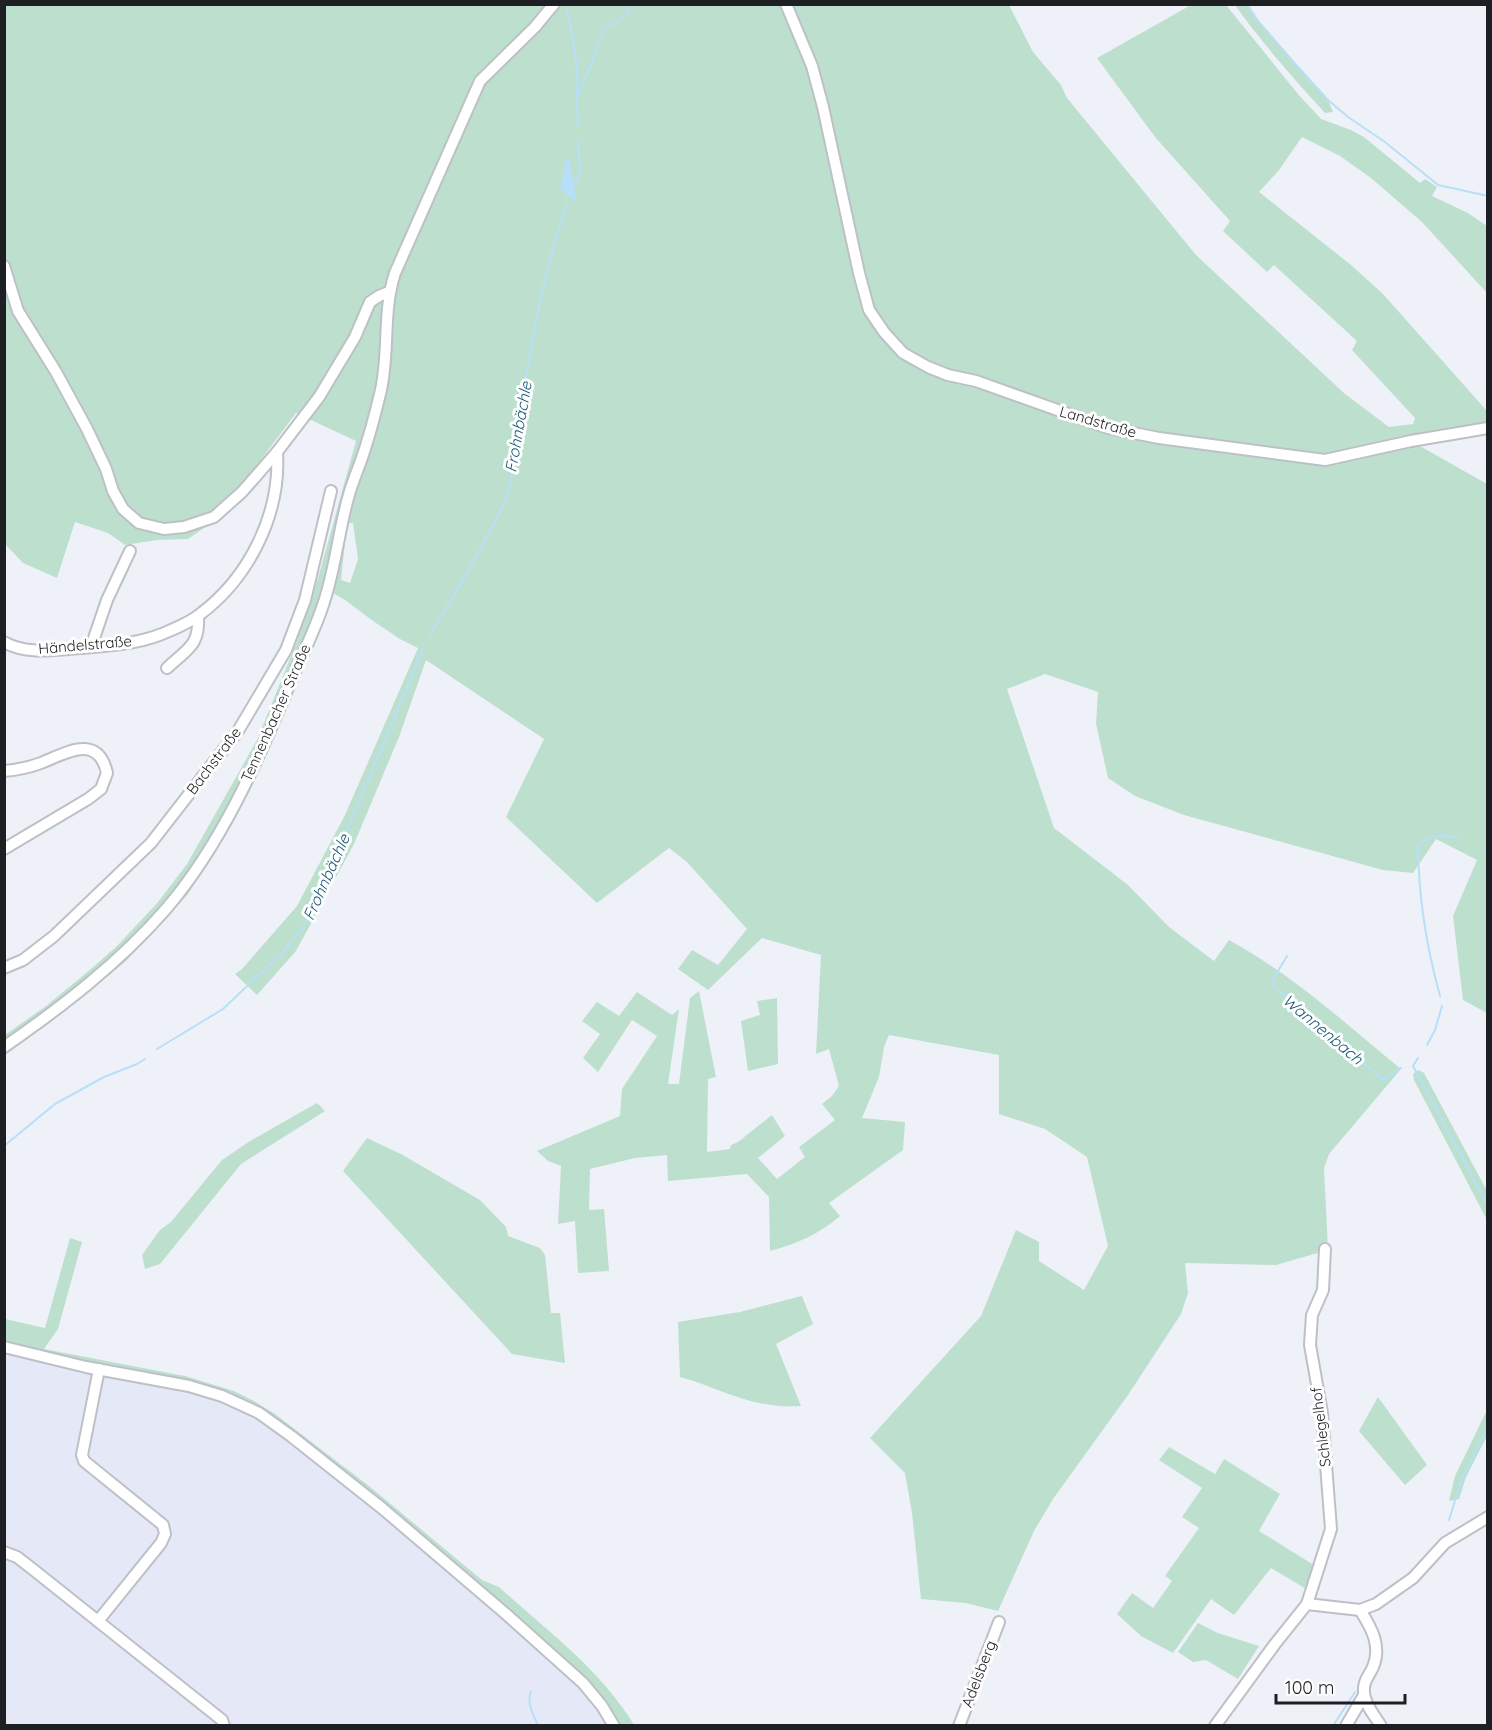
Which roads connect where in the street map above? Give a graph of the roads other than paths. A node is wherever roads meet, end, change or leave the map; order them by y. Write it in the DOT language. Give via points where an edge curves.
graph roads {
  1 [pos="554,4"];
  2 [pos="786,4"];
  3 [pos="4,266"];
  4 [pos="389,292"];
  5 [pos="1488,428"];
  6 [pos="277,452"];
  7 [pos="331,491"];
  8 [pos="130,551"];
  9 [pos="198,616"];
  10 [pos="4,642"];
  11 [pos="91,647"];
  12 [pos="167,668"];
  13 [pos="4,771"];
  14 [pos="4,849"];
  15 [pos="4,968"];
  16 [pos="4,1047"];
  17 [pos="1325,1249"];
  18 [pos="4,1347"];
  19 [pos="99,1369"];
  20 [pos="1488,1517"];
  21 [pos="4,1552"];
  22 [pos="1307,1604"];
  23 [pos="1360,1610"];
  24 [pos="98,1621"];
  25 [pos="999,1622"];
  26 [pos="1364,1695"];
  27 [pos="224,1725"];
  28 [pos="615,1725"];
  29 [pos="958,1725"];
  30 [pos="1215,1725"];
  31 [pos="1346,1725"];
  32 [pos="1380,1725"];
  1 -- 4 [label="street" via="480,81"];
  2 -- 5 [label="street, Landstraße" via="813,66 869,310 903,353 948,375 976,381 1108,428 1325,460"];
  3 -- 6 [label="street" via="18,311 87,429 123,509 139,522 164,529 214,517"];
  4 -- 6 [label="street" via="370,302 355,337 319,397"];
  4 -- 16 [label="street, Tennenbacher Straße" via="381,391 345,510 322,608 272,728 227,817 181,890 118,960"];
  6 -- 9 [label="street, Händelstraße" via="278,474 255,550 242,571"];
  7 -- 15 [label="street, Bachstraße" via="305,600 286,650 238,731 151,843 54,936"];
  8 -- 11 [label="street"];
  9 -- 11 [label="street, Händelstraße" via="161,635"];
  9 -- 12 [label="street" via="196,641"];
  10 -- 11 [label="street, Händelstraße" via="22,649"];
  13 -- 14 [label="street" via="87,749 100,757 107,773 101,789 88,799"];
  17 -- 22 [label="street, Schlegelhof" via="1323,1290 1312,1315 1310,1345 1322,1413 1331,1529"];
  18 -- 19 [label="street"];
  19 -- 24 [label="street" via="84,1461 165,1530 161,1543"];
  19 -- 28 [label="street" via="189,1386 259,1413 392,1516 568,1668"];
  20 -- 23 [label="street" via="1445,1543 1394,1593"];
  21 -- 24 [label="street" via="17,1557"];
  22 -- 23 [label="street"];
  22 -- 30 [label="street"];
  23 -- 26 [label="street" via="1372,1628 1376,1646"];
  24 -- 27 [label="street"];
  25 -- 29 [label="street, Adelsberg"];
  26 -- 31 [label="street"];
  26 -- 32 [label="street"];
}
